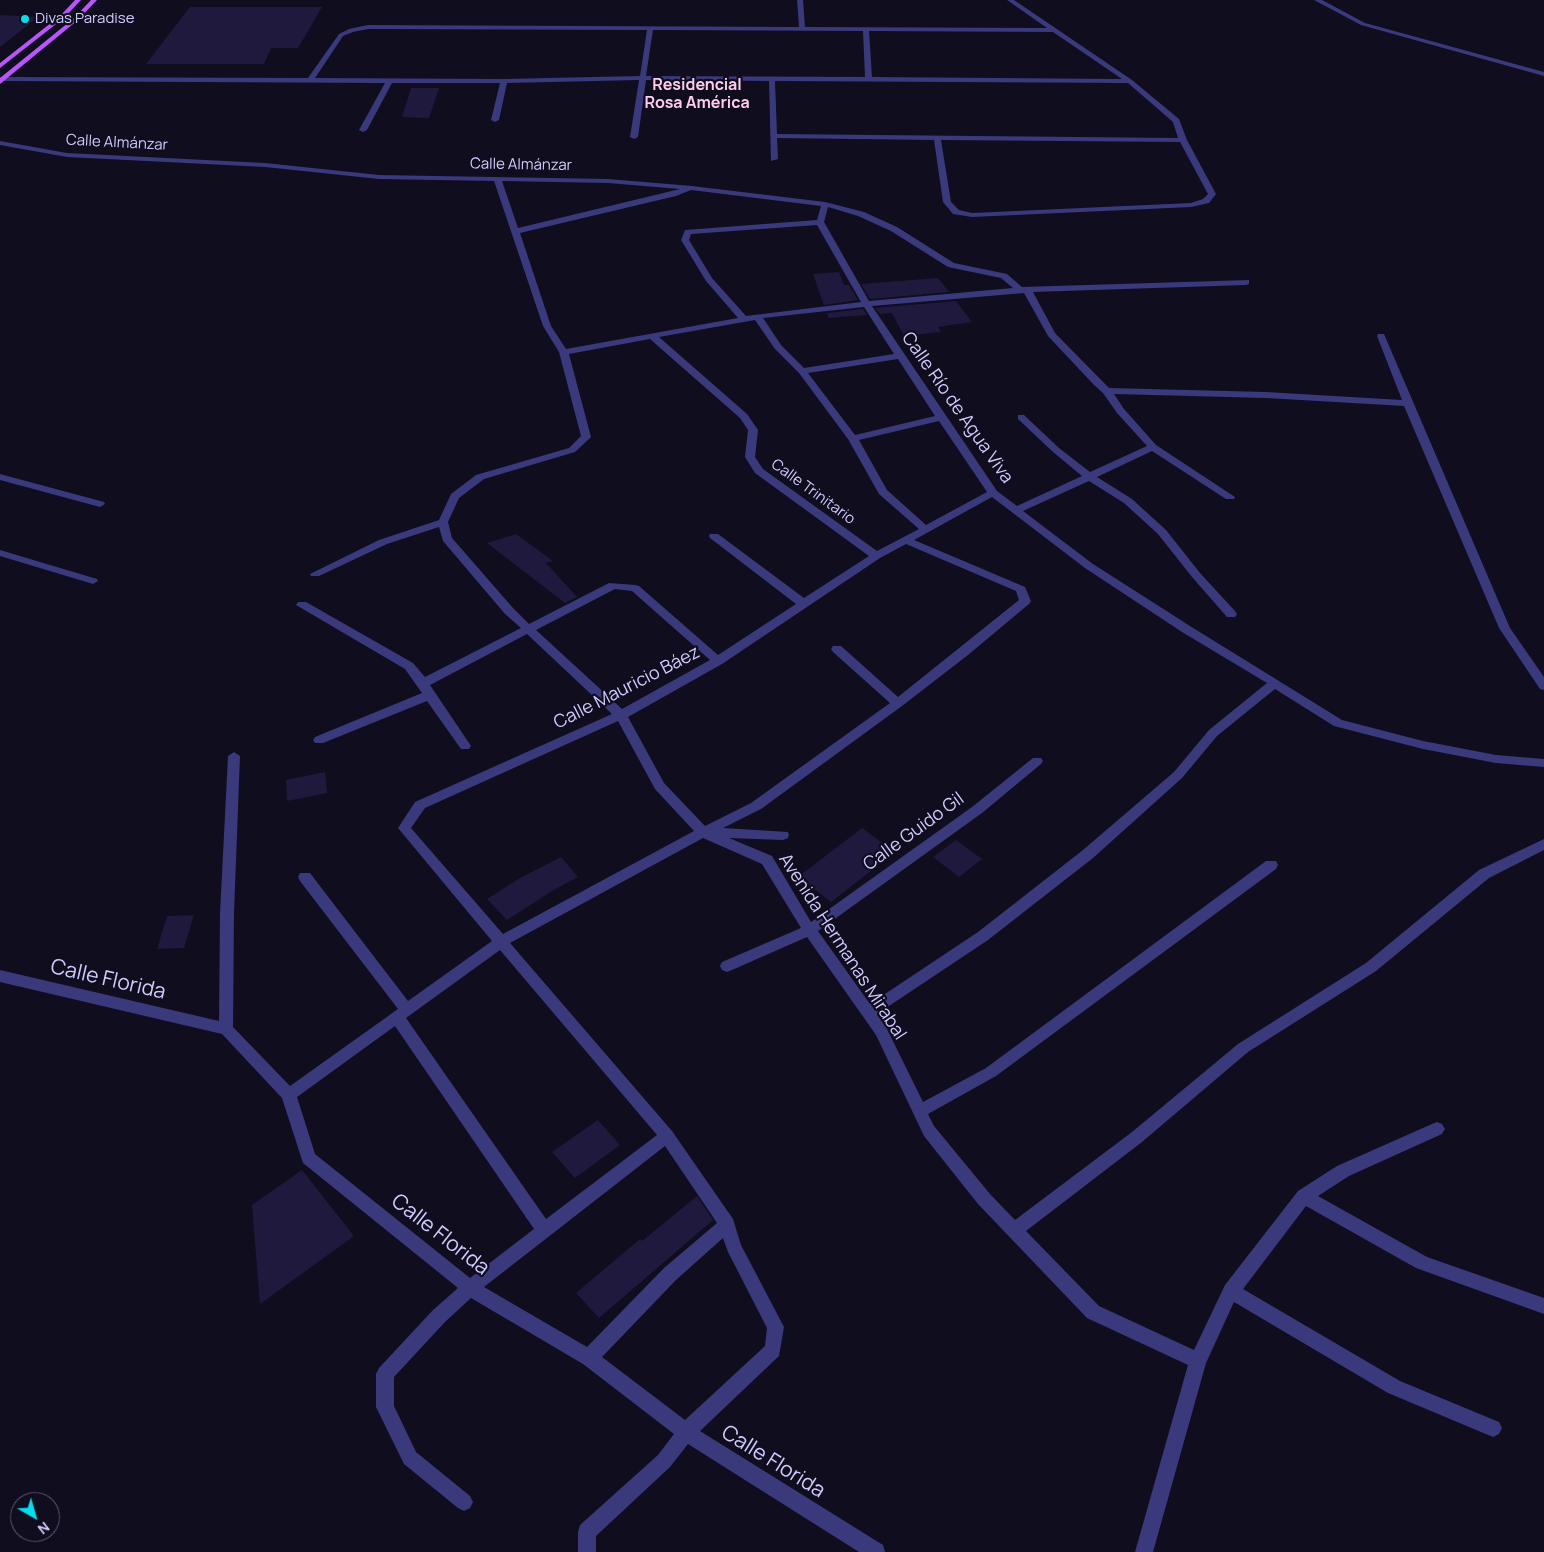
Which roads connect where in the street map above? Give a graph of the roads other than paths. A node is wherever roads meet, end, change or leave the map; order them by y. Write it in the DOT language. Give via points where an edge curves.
graph roads {
  1 [pos="78,0"];
  2 [pos="94,0"];
  3 [pos="800,0"];
  4 [pos="1010,0"];
  5 [pos="1317,0"];
  6 [pos="65,2"];
  7 [pos="63,16"];
  8 [pos="650,29"];
  9 [pos="802,29"];
  10 [pos="866,29"];
  11 [pos="1057,30"];
  12 [pos="0,66"];
  13 [pos="0,71"];
  14 [pos="13,71"];
  15 [pos="1544,74"];
  16 [pos="643,78"];
  17 [pos="86,79"];
  18 [pos="312,79"];
  19 [pos="1,80"];
  20 [pos="390,80"];
  21 [pos="772,80"];
  22 [pos="869,80"];
  23 [pos="504,81"];
  24 [pos="1130,81"];
  25 [pos="495,120"];
  26 [pos="363,130"];
  27 [pos="774,136"];
  28 [pos="634,137"];
  29 [pos="937,138"];
  30 [pos="1183,140"];
  31 [pos="0,143"];
  32 [pos="774,159"];
  33 [pos="497,178"];
  34 [pos="692,188"];
  35 [pos="825,204"];
  36 [pos="820,222"];
  37 [pos="516,231"];
  38 [pos="1246,282"];
  39 [pos="1023,290"];
  40 [pos="866,304"];
  41 [pos="758,317"];
  42 [pos="744,320"];
  43 [pos="652,336"];
  44 [pos="1381,336"];
  45 [pos="564,352"];
  46 [pos="900,356"];
  47 [pos="802,371"];
  48 [pos="1107,391"];
  49 [pos="1408,403"];
  50 [pos="1021,417"];
  51 [pos="941,418"];
  52 [pos="852,438"];
  53 [pos="1153,447"];
  54 [pos="0,477"];
  55 [pos="1090,477"];
  56 [pos="993,493"];
  57 [pos="1230,497"];
  58 [pos="100,504"];
  59 [pos="1015,512"];
  60 [pos="443,522"];
  61 [pos="925,529"];
  62 [pos="714,536"];
  63 [pos="906,540"];
  64 [pos="0,553"];
  65 [pos="876,556"];
  66 [pos="315,574"];
  67 [pos="93,581"];
  68 [pos="804,604"];
  69 [pos="302,605"];
  70 [pos="1231,614"];
  71 [pos="528,628"];
  72 [pos="837,649"];
  73 [pos="718,661"];
  74 [pos="423,683"];
  75 [pos="1274,683"];
  76 [pos="1544,686"];
  77 [pos="429,695"];
  78 [pos="898,703"];
  79 [pos="621,715"];
  80 [pos="319,740"];
  81 [pos="465,746"];
  82 [pos="234,756"];
  83 [pos="1038,760"];
  84 [pos="1544,763"];
  85 [pos="703,832"];
  86 [pos="783,835"];
  87 [pos="1544,844"];
  88 [pos="1271,865"];
  89 [pos="305,877"];
  90 [pos="810,930"];
  91 [pos="502,941"];
  92 [pos="726,966"];
  93 [pos="0,976"];
  94 [pos="868,1013"];
  95 [pos="402,1014"];
  96 [pos="226,1029"];
  97 [pos="289,1095"];
  98 [pos="920,1111"];
  99 [pos="1437,1129"];
  100 [pos="667,1136"];
  101 [pos="1304,1196"];
  102 [pos="727,1224"];
  103 [pos="1014,1230"];
  104 [pos="545,1231"];
  105 [pos="470,1288"];
  106 [pos="1231,1291"];
  107 [pos="1544,1306"];
  108 [pos="589,1358"];
  109 [pos="1198,1361"];
  110 [pos="1493,1428"];
  111 [pos="686,1432"];
  112 [pos="464,1502"];
  113 [pos="587,1552"];
  114 [pos="876,1552"];
  115 [pos="1144,1552"];
  1 -- 7 [label="main road"];
  2 -- 14 [label="main road"];
  3 -- 9 [label="street"];
  4 -- 11 [label="street"];
  5 -- 15 [label="street" via="1363,24"];
  6 -- 7 [label="main road"];
  7 -- 12 [label="main road"];
  8 -- 9 [label="street"];
  8 -- 16 [label="street"];
  8 -- 18 [label="street" via="360,28 340,35"];
  9 -- 10 [label="street"];
  10 -- 11 [label="street"];
  10 -- 22 [label="street"];
  11 -- 24 [label="street"];
  13 -- 14 [label="street"];
  14 -- 17 [label="street" via="73,75"];
  14 -- 19 [label="main road"];
  16 -- 21 [label="street"];
  16 -- 23 [label="street"];
  16 -- 28 [label="street"];
  17 -- 18 [label="street"];
  17 -- 19 [label="street"];
  18 -- 20 [label="street"];
  20 -- 23 [label="street"];
  20 -- 26 [label="street"];
  21 -- 22 [label="street"];
  21 -- 27 [label="street"];
  22 -- 24 [label="street"];
  23 -- 25 [label="street"];
  24 -- 30 [label="street" via="1176,121"];
  27 -- 29 [label="street"];
  27 -- 32 [label="street"];
  29 -- 30 [label="street"];
  29 -- 30 [label="street" via="947,202 956,212 972,215 1192,205 1206,201 1212,194"];
  31 -- 33 [label="street, Calle Almánzar" via="67,155 265,165 379,177"];
  33 -- 34 [label="street, Calle Almánzar" via="608,181"];
  33 -- 37 [label="street"];
  34 -- 35 [label="street, Calle Almánzar"];
  34 -- 37 [label="street"];
  35 -- 36 [label="street"];
  35 -- 39 [label="street, Calle Almánzar" via="861,214 894,229 951,265 1004,276"];
  36 -- 40 [label="street, Calle Río de Agua Viva"];
  36 -- 42 [label="street" via="688,232 684,240 709,279"];
  37 -- 45 [label="street" via="547,326"];
  38 -- 39 [label="street"];
  39 -- 40 [label="street"];
  39 -- 48 [label="street" via="1051,334"];
  40 -- 41 [label="street"];
  40 -- 46 [label="street, Calle Río de Agua Viva"];
  41 -- 42 [label="street"];
  41 -- 47 [label="street" via="778,347"];
  42 -- 43 [label="street"];
  43 -- 45 [label="street"];
  43 -- 65 [label="street, Calle Trinitario" via="744,416 753,430 750,457 759,471"];
  44 -- 49 [label="street"];
  45 -- 60 [label="street" via="586,437 572,450 480,477 455,496"];
  46 -- 47 [label="street"];
  46 -- 51 [label="street, Calle Río de Agua Viva"];
  47 -- 52 [label="street"];
  48 -- 49 [label="street"];
  48 -- 53 [label="street" via="1120,411"];
  49 -- 76 [label="street" via="1505,628"];
  50 -- 55 [label="street"];
  51 -- 52 [label="street"];
  51 -- 56 [label="street, Calle Río de Agua Viva"];
  52 -- 61 [label="street" via="883,492"];
  53 -- 55 [label="street"];
  53 -- 57 [label="street"];
  54 -- 58 [label="street"];
  55 -- 59 [label="street"];
  55 -- 70 [label="street" via="1128,500 1162,532"];
  56 -- 59 [label="street, Calle Río de Agua Viva"];
  56 -- 61 [label="street, Calle Mauricio Báez"];
  59 -- 75 [label="street, Calle Río de Agua Viva" via="1089,566"];
  60 -- 66 [label="street" via="383,542"];
  60 -- 71 [label="street, Avenida Hermanas Mirabal" via="447,538 509,611"];
  61 -- 63 [label="street, Calle Mauricio Báez"];
  62 -- 68 [label="street"];
  63 -- 65 [label="street, Calle Mauricio Báez"];
  63 -- 78 [label="street" via="1021,588 1025,601"];
  64 -- 67 [label="street"];
  65 -- 68 [label="street, Calle Mauricio Báez"];
  68 -- 73 [label="street, Calle Mauricio Báez"];
  69 -- 74 [label="street" via="409,666"];
  71 -- 73 [label="street" via="613,585 635,588"];
  71 -- 74 [label="street"];
  71 -- 79 [label="street, Avenida Hermanas Mirabal"];
  72 -- 78 [label="street"];
  73 -- 79 [label="street, Calle Mauricio Báez"];
  74 -- 77 [label="street"];
  75 -- 84 [label="street, Calle Río de Agua Viva" via="1338,723 1423,745"];
  75 -- 94 [label="street" via="1213,733 1178,775 1088,854 983,936"];
  77 -- 80 [label="street"];
  77 -- 81 [label="street"];
  78 -- 85 [label="street" via="756,806"];
  79 -- 85 [label="street, Avenida Hermanas Mirabal" via="659,786"];
  79 -- 91 [label="street, Calle Mauricio Báez" via="420,806 404,828"];
  82 -- 96 [label="street"];
  83 -- 90 [label="street, Calle Guido Gil" via="977,810"];
  85 -- 86 [label="street"];
  85 -- 90 [label="street, Avenida Hermanas Mirabal" via="767,860"];
  85 -- 91 [label="street"];
  87 -- 103 [label="street" via="1484,874 1371,967 1243,1048 1137,1136"];
  88 -- 98 [label="street" via="991,1072"];
  89 -- 95 [label="street"];
  90 -- 92 [label="street, Calle Guido Gil"];
  90 -- 94 [label="street, Avenida Hermanas Mirabal"];
  91 -- 95 [label="street"];
  91 -- 100 [label="street"];
  93 -- 96 [label="street, Calle Florida"];
  94 -- 98 [label="street, Avenida Hermanas Mirabal" via="881,1031"];
  95 -- 97 [label="street"];
  95 -- 104 [label="street"];
  96 -- 97 [label="street, Calle Florida"];
  97 -- 105 [label="street, Calle Florida" via="308,1158"];
  98 -- 103 [label="street, Avenida Hermanas Mirabal" via="930,1131 984,1199"];
  99 -- 101 [label="street" via="1343,1171"];
  100 -- 102 [label="street"];
  100 -- 104 [label="street"];
  101 -- 106 [label="street"];
  101 -- 107 [label="street" via="1422,1264"];
  102 -- 108 [label="street" via="670,1274"];
  102 -- 111 [label="street" via="734,1247 776,1327 773,1350"];
  103 -- 109 [label="street, Avenida Hermanas Mirabal" via="1093,1312"];
  104 -- 105 [label="street"];
  105 -- 108 [label="street, Calle Florida"];
  105 -- 112 [label="street" via="385,1374 385,1407 410,1458"];
  106 -- 109 [label="street"];
  106 -- 110 [label="street" via="1394,1387"];
  108 -- 111 [label="street, Calle Florida"];
  109 -- 115 [label="street"];
  111 -- 113 [label="street" via="664,1461 587,1532"];
  111 -- 114 [label="street, Calle Florida"];
}
